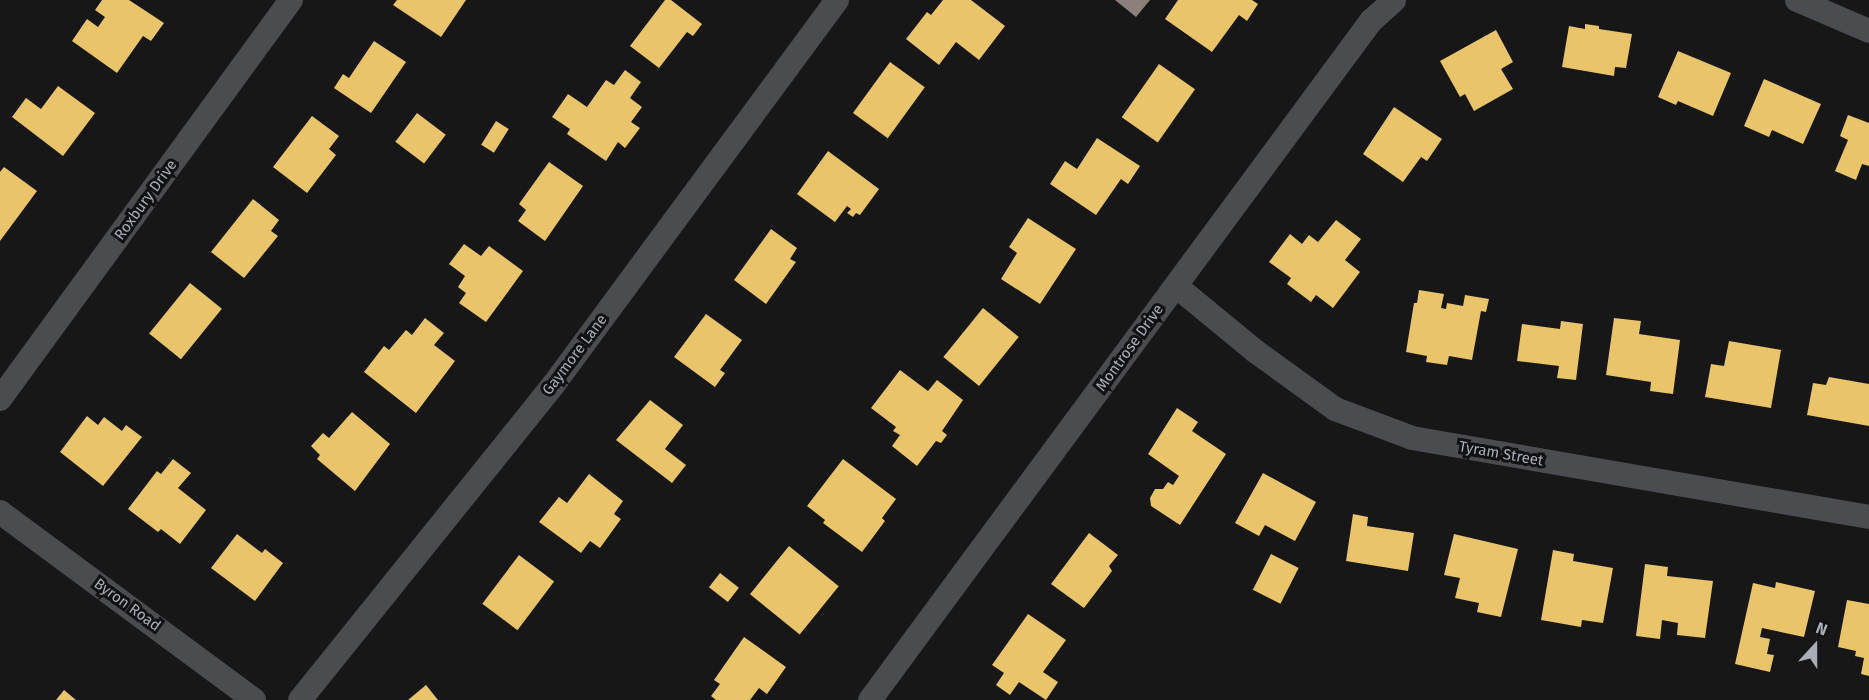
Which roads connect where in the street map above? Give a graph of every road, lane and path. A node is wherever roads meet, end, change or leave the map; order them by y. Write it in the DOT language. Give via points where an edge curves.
graph roads {
  1 [pos="291,0"];
  2 [pos="837,0"];
  3 [pos="1394,0"];
  4 [pos="1797,0"];
  5 [pos="1869,31"];
  6 [pos="1176,286"];
  7 [pos="0,399"];
  8 [pos="0,512"];
  9 [pos="1869,517"];
  10 [pos="254,700"];
  11 [pos="300,700"];
  12 [pos="870,700"];
  1 -- 7 [label="street, Roxbury Drive"];
  2 -- 11 [label="street, Gaymore Lane" via="554,384"];
  3 -- 6 [label="street, Montrose Drive" via="1371,21"];
  4 -- 5 [label="street"];
  6 -- 9 [label="street, Tyram Street" via="1255,351 1335,409 1412,438"];
  6 -- 12 [label="street, Montrose Drive"];
  8 -- 10 [label="street, Byron Road"];
}
